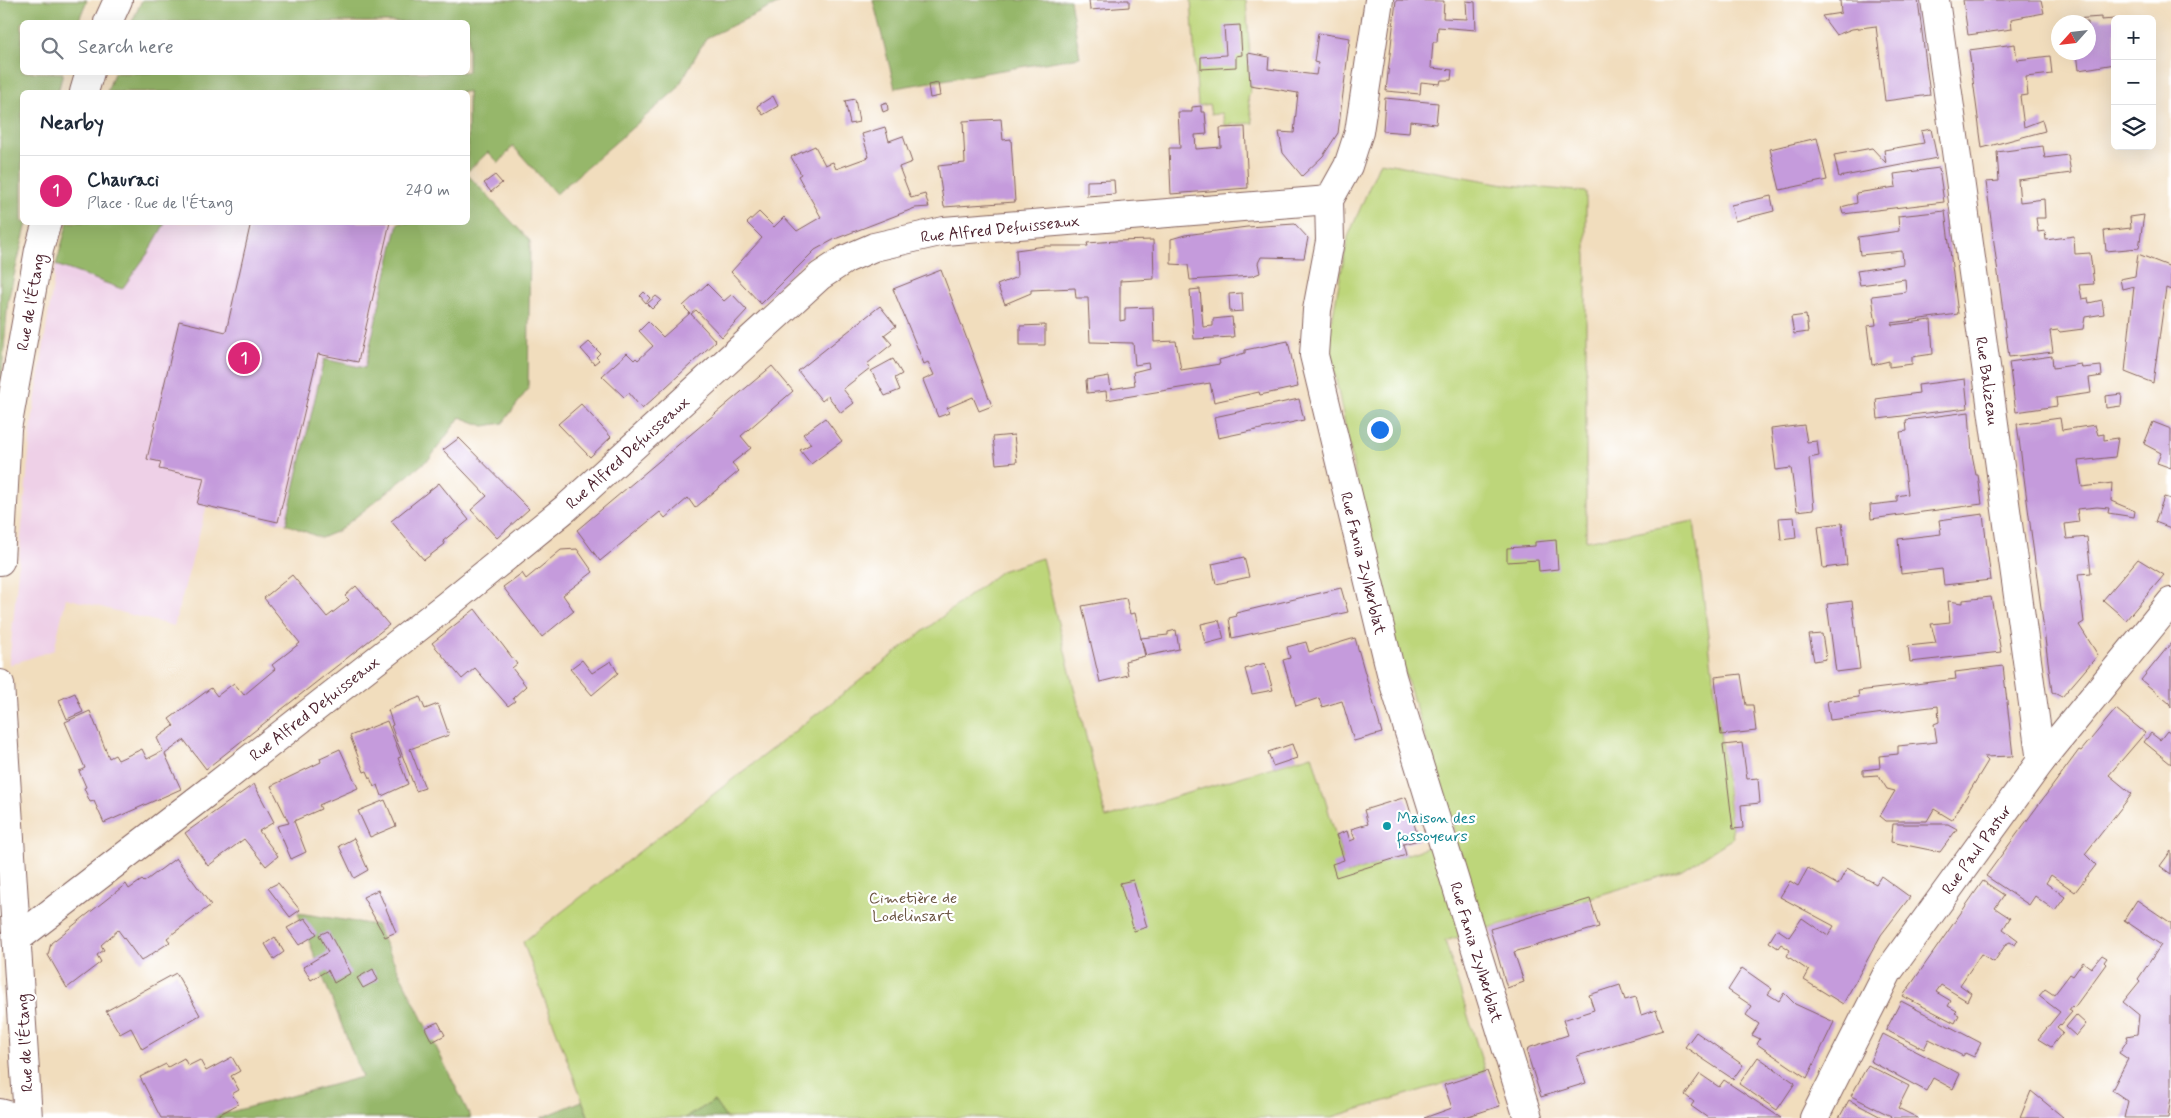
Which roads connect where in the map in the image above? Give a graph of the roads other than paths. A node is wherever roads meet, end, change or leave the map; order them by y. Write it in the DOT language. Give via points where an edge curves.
graph roads {
  1 [pos="118,0"];
  2 [pos="1379,0"];
  3 [pos="1936,0"];
  4 [pos="109,20"];
  5 [pos="89,75"];
  6 [pos="85,90"];
  7 [pos="1329,200"];
  8 [pos="46,225"];
  9 [pos="0,561"];
  10 [pos="2171,602"];
  11 [pos="0,684"];
  12 [pos="2040,761"];
  13 [pos="18,938"];
  14 [pos="0,992"];
  15 [pos="0,1113"];
  16 [pos="19,1118"];
  17 [pos="28,1118"];
  18 [pos="1528,1118"];
  19 [pos="1814,1118"];
  1 -- 4 [label="street"];
  2 -- 7 [label="street" via="1360,132 1348,166"];
  3 -- 12 [label="street, Rue Balizeau"];
  5 -- 6 [label="street"];
  7 -- 13 [label="street, Rue Alfred Defuisseaux" via="944,231 874,247 846,259 820,276 566,508 447,605"];
  7 -- 18 [label="street, Rue Fania Zylberblat" via="1330,241 1316,310 1314,355 1392,677"];
  8 -- 9 [label="street, Rue de l'Étang" via="7,429"];
  10 -- 12 [label="street, Rue Paul Pastur"];
  11 -- 13 [label="street, Rue de l'Étang"];
  12 -- 19 [label="street, Rue Paul Pastur" via="1888,972"];
  13 -- 14 [label="street, Rue de l'Étang"];
  13 -- 17 [label="street, Rue de l'Étang"];
  15 -- 16 [label="street"];
}
